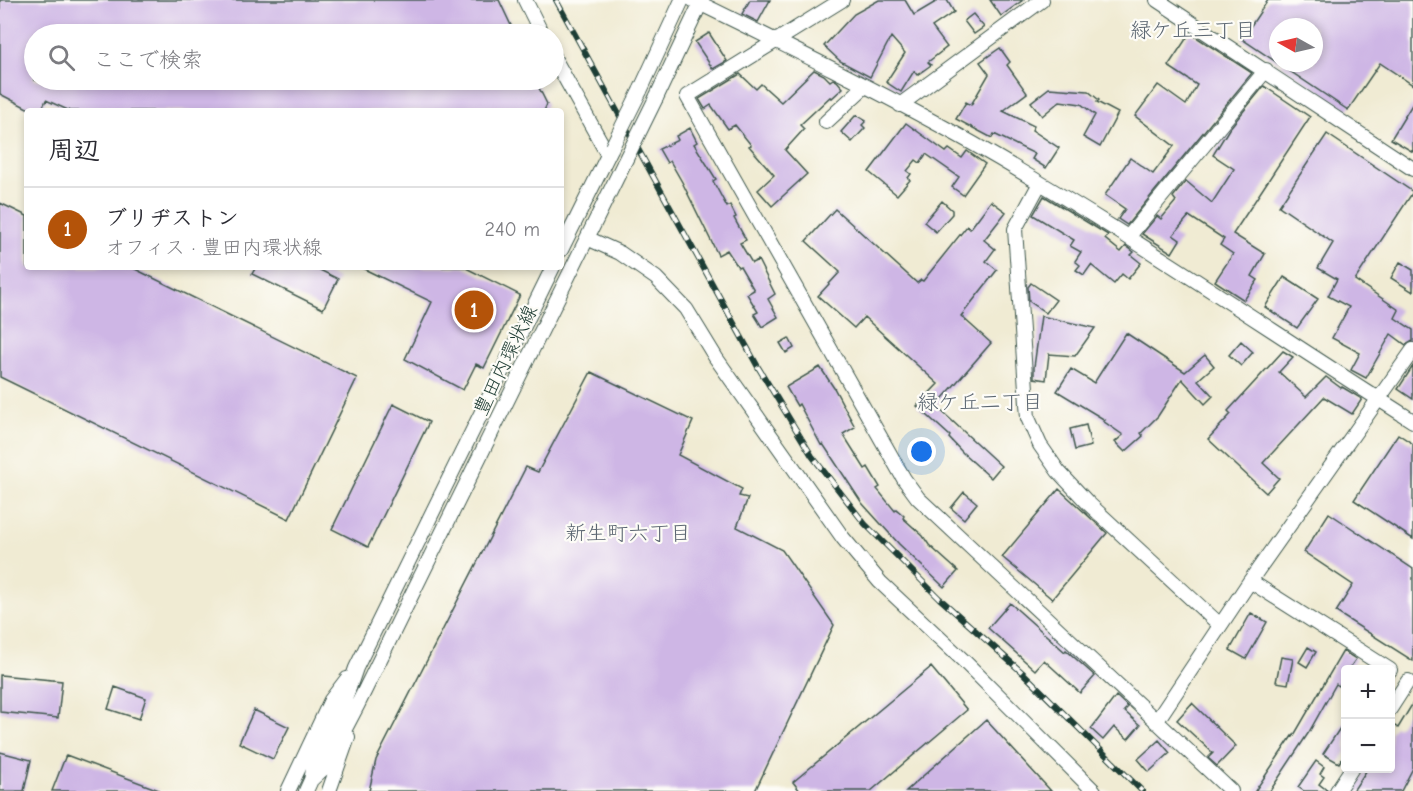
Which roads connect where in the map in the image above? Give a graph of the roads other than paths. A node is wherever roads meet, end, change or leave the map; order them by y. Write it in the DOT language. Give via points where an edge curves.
graph roads {
  1 [pos="525,0"];
  2 [pos="682,0"];
  3 [pos="842,0"];
  4 [pos="1041,0"];
  5 [pos="1157,0"];
  6 [pos="698,1"];
  7 [pos="537,24"];
  8 [pos="775,40"];
  9 [pos="1266,70"];
  10 [pos="564,75"];
  11 [pos="865,86"];
  12 [pos="900,105"];
  13 [pos="826,122"];
  14 [pos="610,151"];
  15 [pos="1413,169"];
  16 [pos="1040,183"];
  17 [pos="1129,236"];
  18 [pos="587,238"];
  19 [pos="564,244"];
  20 [pos="552,270"];
  21 [pos="1413,350"];
  22 [pos="1379,400"];
  23 [pos="1413,421"];
  24 [pos="1250,581"];
  25 [pos="1220,625"];
  26 [pos="1382,665"];
  27 [pos="356,668"];
  28 [pos="1395,673"];
  29 [pos="1411,683"];
  30 [pos="1395,703"];
  31 [pos="358,704"];
  32 [pos="1156,722"];
  33 [pos="1349,773"];
  34 [pos="309,785"];
  35 [pos="288,791"];
  36 [pos="329,791"];
  37 [pos="1094,791"];
  38 [pos="1231,791"];
  39 [pos="1337,791"];
  1 -- 7 [label="street"];
  2 -- 14 [label="street, bridge"];
  3 -- 8 [label="street"];
  4 -- 12 [label="street"];
  5 -- 9 [label="street"];
  6 -- 8 [label="street"];
  6 -- 18 [label="street, 豊田内環状線, bridge" via="656,98"];
  8 -- 11 [label="street"];
  8 -- 32 [label="street" via="687,96 903,479 918,498"];
  9 -- 15 [label="street"];
  9 -- 17 [label="street"];
  10 -- 14 [label="street"];
  11 -- 12 [label="street"];
  11 -- 13 [label="street"];
  12 -- 16 [label="street"];
  14 -- 19 [label="street"];
  16 -- 17 [label="street"];
  16 -- 25 [label="street" via="1015,229 1029,418 1040,445 1058,471"];
  17 -- 22 [label="street"];
  18 -- 31 [label="street, 豊田内環状線"];
  18 -- 37 [label="street" via="620,253 656,278 686,309 785,459 880,582"];
  20 -- 27 [label="street, 豊田内環状線"];
  21 -- 22 [label="street"];
  22 -- 23 [label="street"];
  22 -- 24 [label="street"];
  24 -- 25 [label="street"];
  24 -- 26 [label="street"];
  25 -- 32 [label="street"];
  27 -- 34 [label="street" via="343,705 315,761"];
  27 -- 35 [label="street" via="331,700"];
  28 -- 29 [label="street"];
  29 -- 30 [label="street"];
  31 -- 34 [label="street" via="325,767"];
  31 -- 36 [label="street"];
  32 -- 38 [label="street"];
  33 -- 39 [label="street"];
}
